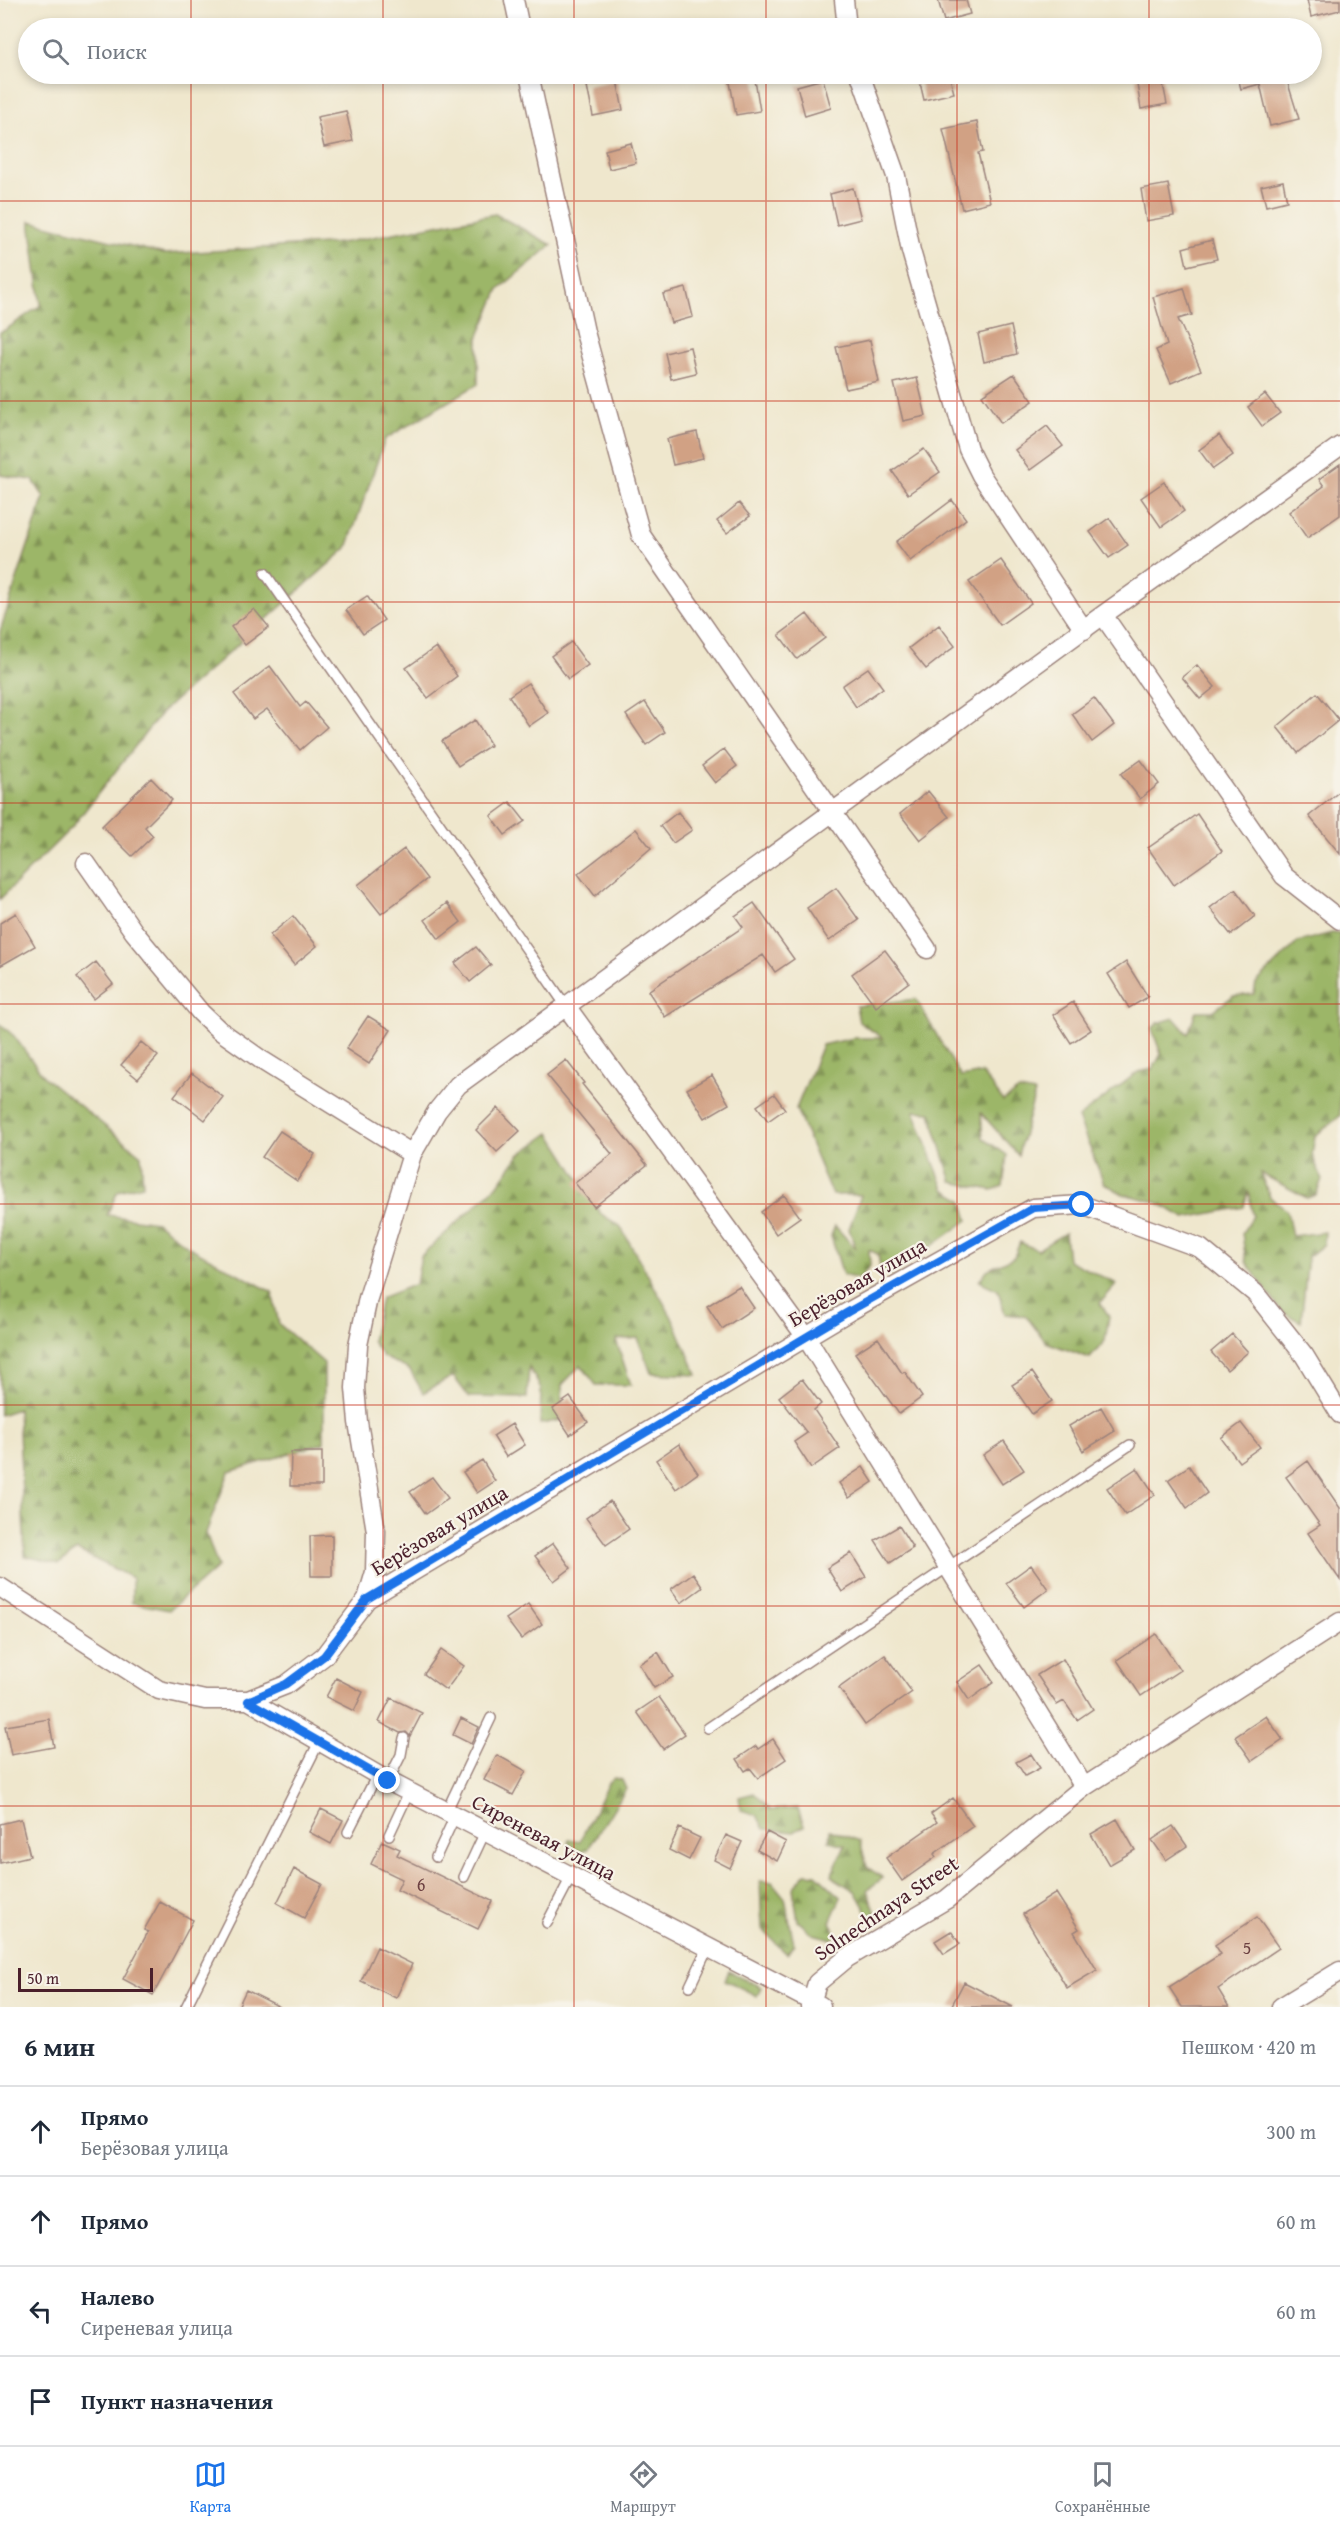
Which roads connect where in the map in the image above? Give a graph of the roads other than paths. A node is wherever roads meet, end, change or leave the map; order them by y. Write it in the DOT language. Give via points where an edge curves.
graph roads {
  1 [pos="514,0"];
  2 [pos="844,0"];
  3 [pos="518,18"];
  4 [pos="846,18"];
  5 [pos="532,84"];
  6 [pos="864,84"];
  7 [pos="1340,446"];
  8 [pos="265,573"];
  9 [pos="1103,615"];
  10 [pos="1084,630"];
  11 [pos="832,814"];
  12 [pos="86,863"];
  13 [pos="1340,920"];
  14 [pos="927,949"];
  15 [pos="566,1006"];
  16 [pos="412,1154"];
  17 [pos="806,1337"];
  18 [pos="1340,1414"];
  19 [pos="1130,1445"];
  20 [pos="950,1567"];
  21 [pos="0,1587"];
  22 [pos="367,1599"];
  23 [pos="1340,1623"];
  24 [pos="248,1701"];
  25 [pos="491,1718"];
  26 [pos="708,1728"];
  27 [pos="404,1738"];
  28 [pos="319,1742"];
  29 [pos="382,1778"];
  30 [pos="1084,1787"];
  31 [pos="409,1792"];
  32 [pos="451,1814"];
  33 [pos="348,1832"];
  34 [pos="485,1832"];
  35 [pos="389,1834"];
  36 [pos="436,1857"];
  37 [pos="464,1877"];
  38 [pos="571,1877"];
  39 [pos="547,1923"];
  40 [pos="708,1948"];
  41 [pos="1340,1971"];
  42 [pos="690,1986"];
  43 [pos="815,2005"];
  44 [pos="186,2007"];
  45 [pos="1281,2007"];
  1 -- 3 [label="street"];
  2 -- 4 [label="street"];
  5 -- 11 [label="street" via="585,332 640,535"];
  6 -- 10 [label="street" via="896,176 911,251 968,449 981,476"];
  7 -- 9 [label="street"];
  8 -- 15 [label="lane"];
  9 -- 10 [label="street"];
  9 -- 13 [label="street" via="1284,876"];
  10 -- 11 [label="street"];
  11 -- 14 [label="street"];
  11 -- 15 [label="street"];
  12 -- 16 [label="street" via="134,932 201,1013 262,1061"];
  15 -- 16 [label="street" via="458,1085 437,1111"];
  15 -- 17 [label="street"];
  16 -- 22 [label="street" via="368,1298 358,1345 358,1422 376,1531 375,1572"];
  17 -- 18 [label="street, Берёзовая улица" via="1033,1208 1082,1205 1200,1248 1255,1293 1304,1355"];
  17 -- 20 [label="street"];
  17 -- 22 [label="street, Берёзовая улица"];
  19 -- 20 [label="lane"];
  20 -- 26 [label="lane"];
  20 -- 30 [label="street"];
  21 -- 24 [label="street" via="159,1690 205,1700"];
  22 -- 24 [label="street" via="324,1656 286,1684"];
  23 -- 30 [label="street, Solnechnaya Street"];
  24 -- 28 [label="street, Сиреневая улица"];
  25 -- 32 [label="lane"];
  27 -- 29 [label="lane" via="402,1755"];
  28 -- 29 [label="street, Сиреневая улица"];
  28 -- 44 [label="lane"];
  29 -- 31 [label="street, Сиреневая улица"];
  29 -- 33 [label="lane"];
  30 -- 43 [label="street, Solnechnaya Street" via="947,1899 847,1958 817,1983"];
  31 -- 32 [label="street, Сиреневая улица"];
  31 -- 35 [label="lane"];
  32 -- 34 [label="street, Сиреневая улица"];
  32 -- 36 [label="lane"];
  34 -- 37 [label="lane"];
  34 -- 38 [label="street, Сиреневая улица"];
  38 -- 39 [label="lane"];
  38 -- 40 [label="street, Сиреневая улица"];
  40 -- 42 [label="lane"];
  40 -- 43 [label="street, Сиреневая улица"];
  41 -- 45 [label="street"];
}
